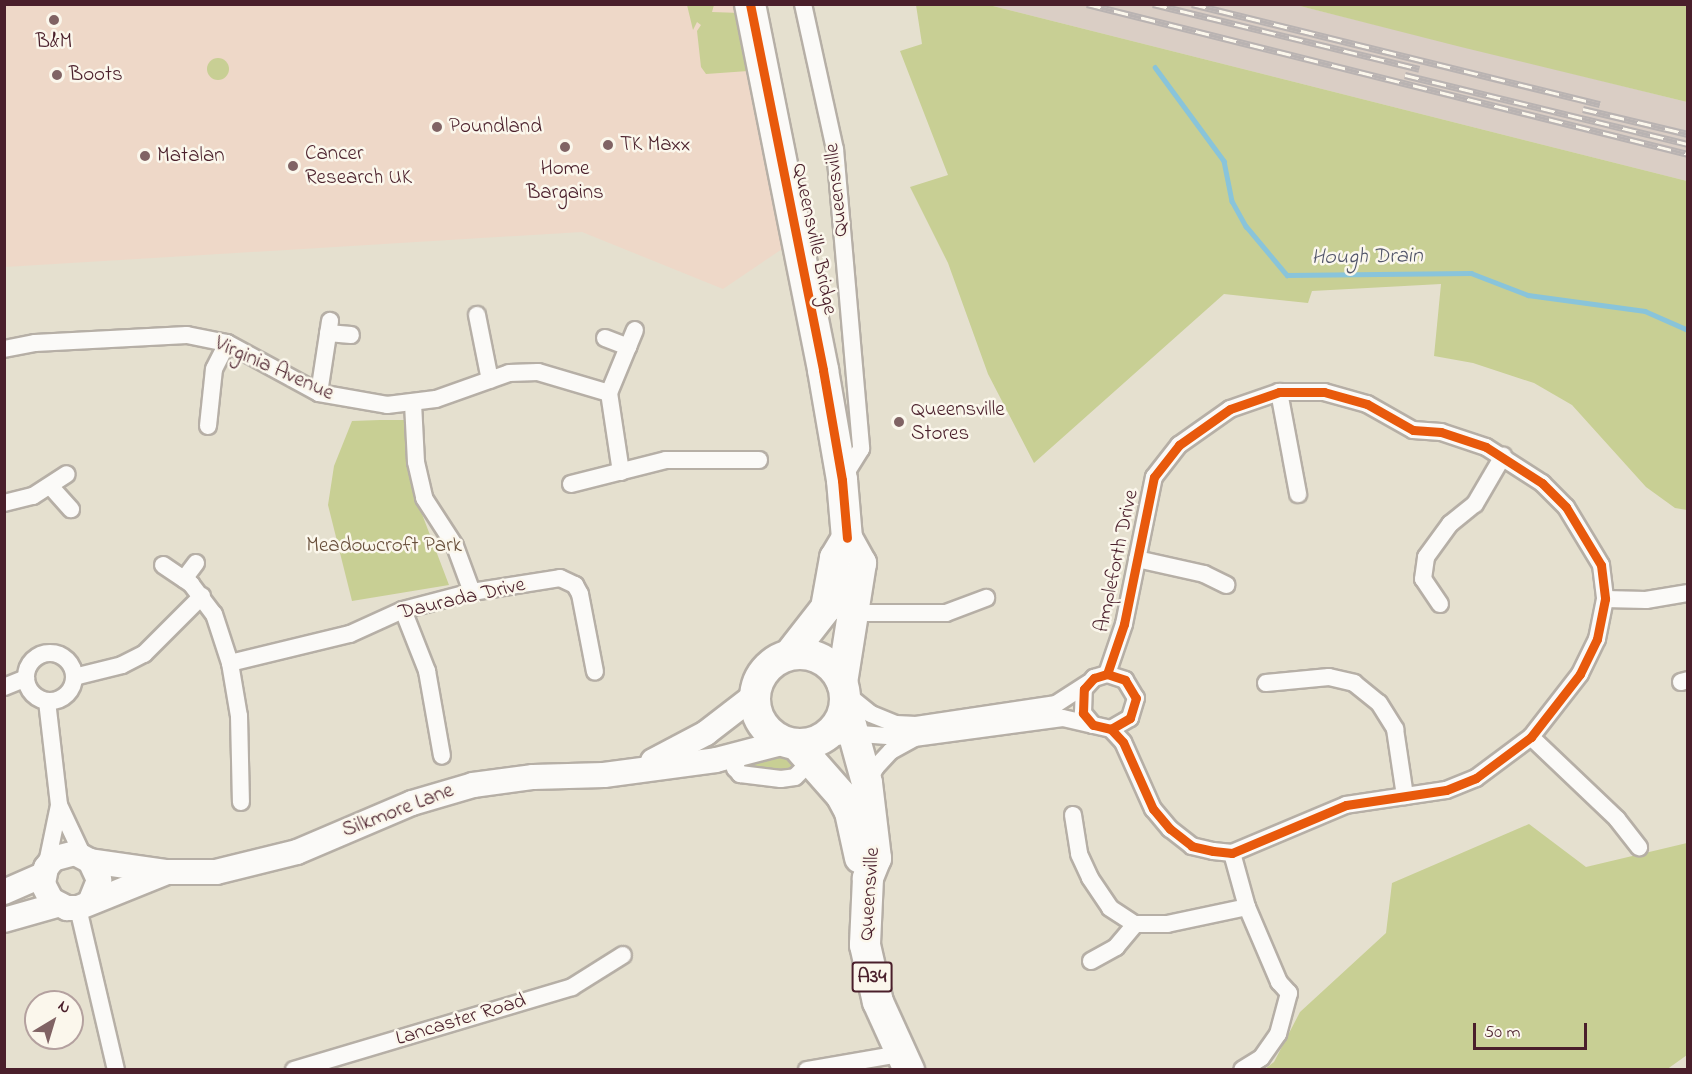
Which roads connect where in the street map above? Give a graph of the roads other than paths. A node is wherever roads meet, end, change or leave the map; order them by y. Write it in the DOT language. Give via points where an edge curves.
graph roads {
  1 [pos="750,4"];
  2 [pos="803,4"];
  3 [pos="477,315"];
  4 [pos="635,330"];
  5 [pos="351,335"];
  6 [pos="605,338"];
  7 [pos="227,343"];
  8 [pos="628,347"];
  9 [pos="4,349"];
  10 [pos="490,380"];
  11 [pos="1279,392"];
  12 [pos="319,393"];
  13 [pos="609,393"];
  14 [pos="413,404"];
  15 [pos="208,426"];
  16 [pos="1503,456"];
  17 [pos="759,460"];
  18 [pos="621,472"];
  19 [pos="67,474"];
  20 [pos="581,476"];
  21 [pos="842,480"];
  22 [pos="51,487"];
  23 [pos="1298,494"];
  24 [pos="4,503"];
  25 [pos="71,509"];
  26 [pos="847,538"];
  27 [pos="1137,559"];
  28 [pos="196,563"];
  29 [pos="163,565"];
  30 [pos="184,579"];
  31 [pos="1227,585"];
  32 [pos="472,592"];
  33 [pos="1688,593"];
  34 [pos="202,596"];
  35 [pos="986,598"];
  36 [pos="1605,599"];
  37 [pos="1440,604"];
  38 [pos="403,610"];
  39 [pos="852,613"];
  40 [pos="790,654"];
  41 [pos="1115,655"];
  42 [pos="230,663"];
  43 [pos="595,672"];
  44 [pos="1107,674"];
  45 [pos="74,677"];
  46 [pos="26,678"];
  47 [pos="1125,680"];
  48 [pos="1266,683"];
  49 [pos="1087,684"];
  50 [pos="4,687"];
  51 [pos="844,693"];
  52 [pos="754,696"];
  53 [pos="47,700"];
  54 [pos="1130,718"];
  55 [pos="1093,725"];
  56 [pos="1111,729"];
  57 [pos="851,735"];
  58 [pos="1531,737"];
  59 [pos="914,738"];
  60 [pos="1123,742"];
  61 [pos="801,745"];
  62 [pos="740,755"];
  63 [pos="442,756"];
  64 [pos="635,770"];
  65 [pos="867,783"];
  66 [pos="1405,796"];
  67 [pos="241,802"];
  68 [pos="59,805"];
  69 [pos="1073,815"];
  70 [pos="1639,847"];
  71 [pos="1232,853"];
  72 [pos="87,858"];
  73 [pos="45,872"];
  74 [pos="165,872"];
  75 [pos="868,878"];
  76 [pos="4,891"];
  77 [pos="75,904"];
  78 [pos="1247,907"];
  79 [pos="4,920"];
  80 [pos="1135,924"];
  81 [pos="622,955"];
  82 [pos="1091,961"];
  83 [pos="904,1062"];
  84 [pos="116,1070"];
  85 [pos="294,1070"];
  86 [pos="807,1070"];
  87 [pos="1242,1070"];
  1 -- 21 [label="highway, Queensville Bridge / A34"];
  2 -- 21 [label="street, Queensville" via="835,149 861,449"];
  3 -- 10 [label="street"];
  4 -- 8 [label="street"];
  5 -- 12 [label="street" via="329,327"];
  6 -- 8 [label="street"];
  7 -- 9 [label="street, Virginia Avenue" via="187,335 35,343"];
  7 -- 12 [label="street, Virginia Avenue"];
  7 -- 15 [label="street" via="214,369"];
  8 -- 13 [label="street"];
  10 -- 13 [label="street, Virginia Avenue" via="510,373 538,372"];
  10 -- 14 [label="street, Virginia Avenue"];
  11 -- 16 [label="street, Ampleforth Drive" via="1324,392 1367,404 1413,430 1441,432"];
  11 -- 23 [label="street"];
  11 -- 27 [label="street, Ampleforth Drive" via="1230,409 1179,445 1154,477"];
  12 -- 14 [label="street, Virginia Avenue" via="387,405"];
  13 -- 18 [label="street"];
  14 -- 32 [label="street" via="416,462 424,498 454,546"];
  16 -- 36 [label="street, Ampleforth Drive" via="1542,483 1566,507 1601,565"];
  16 -- 37 [label="street" via="1475,504 1450,524 1426,558 1423,579"];
  17 -- 18 [label="street" via="666,460"];
  18 -- 20 [label="street"];
  19 -- 22 [label="street"];
  21 -- 26 [label="highway, A34"];
  22 -- 24 [label="street"];
  22 -- 25 [label="street"];
  26 -- 39 [label="highway, A34" via="861,563"];
  26 -- 40 [label="highway" via="835,558 826,608"];
  27 -- 31 [label="street" via="1204,574"];
  27 -- 41 [label="street, Ampleforth Drive"];
  28 -- 30 [label="street"];
  29 -- 30 [label="street"];
  30 -- 34 [label="street"];
  32 -- 38 [label="street, Daurada Drive"];
  32 -- 43 [label="street, Daurada Drive" via="560,578 575,585 586,617"];
  33 -- 36 [label="street" via="1646,600"];
  34 -- 42 [label="street" via="214,614"];
  34 -- 45 [label="street" via="144,654 122,666"];
  35 -- 39 [label="street" via="946,613"];
  36 -- 58 [label="street, Ampleforth Drive" via="1597,639 1580,674"];
  38 -- 42 [label="street, Daurada Drive" via="350,634"];
  38 -- 63 [label="street" via="427,671"];
  39 -- 51 [label="highway, A34"];
  40 -- 51 [label="highway" via="820,658"];
  40 -- 52 [label="highway" via="766,668"];
  41 -- 44 [label="street, Ampleforth Drive"];
  41 -- 47 [label="street, Ampleforth Drive"];
  42 -- 67 [label="street" via="238,716"];
  44 -- 47 [label="street"];
  44 -- 49 [label="street"];
  45 -- 46 [label="street" via="70,662 49,652 34,659"];
  45 -- 53 [label="street" via="68,693"];
  46 -- 50 [label="street"];
  46 -- 53 [label="street" via="35,695"];
  47 -- 54 [label="street, Ampleforth Drive" via="1136,698"];
  48 -- 66 [label="street" via="1329,677 1354,683 1379,703 1395,729"];
  49 -- 51 [label="street" via="1056,704 916,725 896,724 871,714"];
  49 -- 55 [label="street" via="1081,707"];
  51 -- 57 [label="highway, A34"];
  51 -- 61 [label="highway" via="838,722"];
  52 -- 61 [label="highway" via="762,724"];
  52 -- 64 [label="street, Silkmore Lane" via="685,746"];
  53 -- 68 [label="street"];
  54 -- 56 [label="street"];
  54 -- 60 [label="street, Ampleforth Drive"];
  55 -- 56 [label="street"];
  55 -- 59 [label="street" via="1063,718"];
  56 -- 60 [label="street"];
  57 -- 59 [label="street"];
  57 -- 61 [label="street"];
  57 -- 65 [label="highway, A34"];
  58 -- 66 [label="street, Ampleforth Drive" via="1476,778 1446,790"];
  58 -- 70 [label="street" via="1617,819"];
  59 -- 65 [label="street" via="891,751"];
  60 -- 71 [label="street" via="1153,809 1170,829 1192,846"];
  61 -- 62 [label="street, Silkmore Lane"];
  61 -- 62 [label="street" via="803,769 795,777 740,774 735,768"];
  61 -- 75 [label="highway, A34" via="841,795"];
  62 -- 64 [label="street, Silkmore Lane"];
  64 -- 74 [label="street, Silkmore Lane" via="473,785 412,804 297,852 216,872"];
  65 -- 75 [label="highway, Queensville / A34" via="876,858"];
  66 -- 71 [label="street, Ampleforth Drive" via="1346,805"];
  68 -- 72 [label="street"];
  68 -- 73 [label="street"];
  69 -- 80 [label="street" via="1079,854 1090,878 1110,908"];
  71 -- 78 [label="street"];
  72 -- 73 [label="street, Silkmore Lane" via="66,853"];
  72 -- 74 [label="street, Silkmore Lane"];
  72 -- 77 [label="street" via="99,880"];
  73 -- 76 [label="street, Silkmore Lane"];
  73 -- 77 [label="street" via="45,893"];
  74 -- 77 [label="street, Silkmore Lane"];
  75 -- 83 [label="highway, Queensville / A34" via="865,945 878,1002"];
  77 -- 79 [label="street, Silkmore Lane"];
  77 -- 84 [label="street"];
  78 -- 80 [label="street" via="1167,924"];
  78 -- 87 [label="street" via="1279,982 1289,993 1278,1034 1261,1058"];
  80 -- 82 [label="street" via="1116,947"];
  81 -- 85 [label="street, Lancaster Road" via="572,987"];
  83 -- 86 [label="street"];
}
